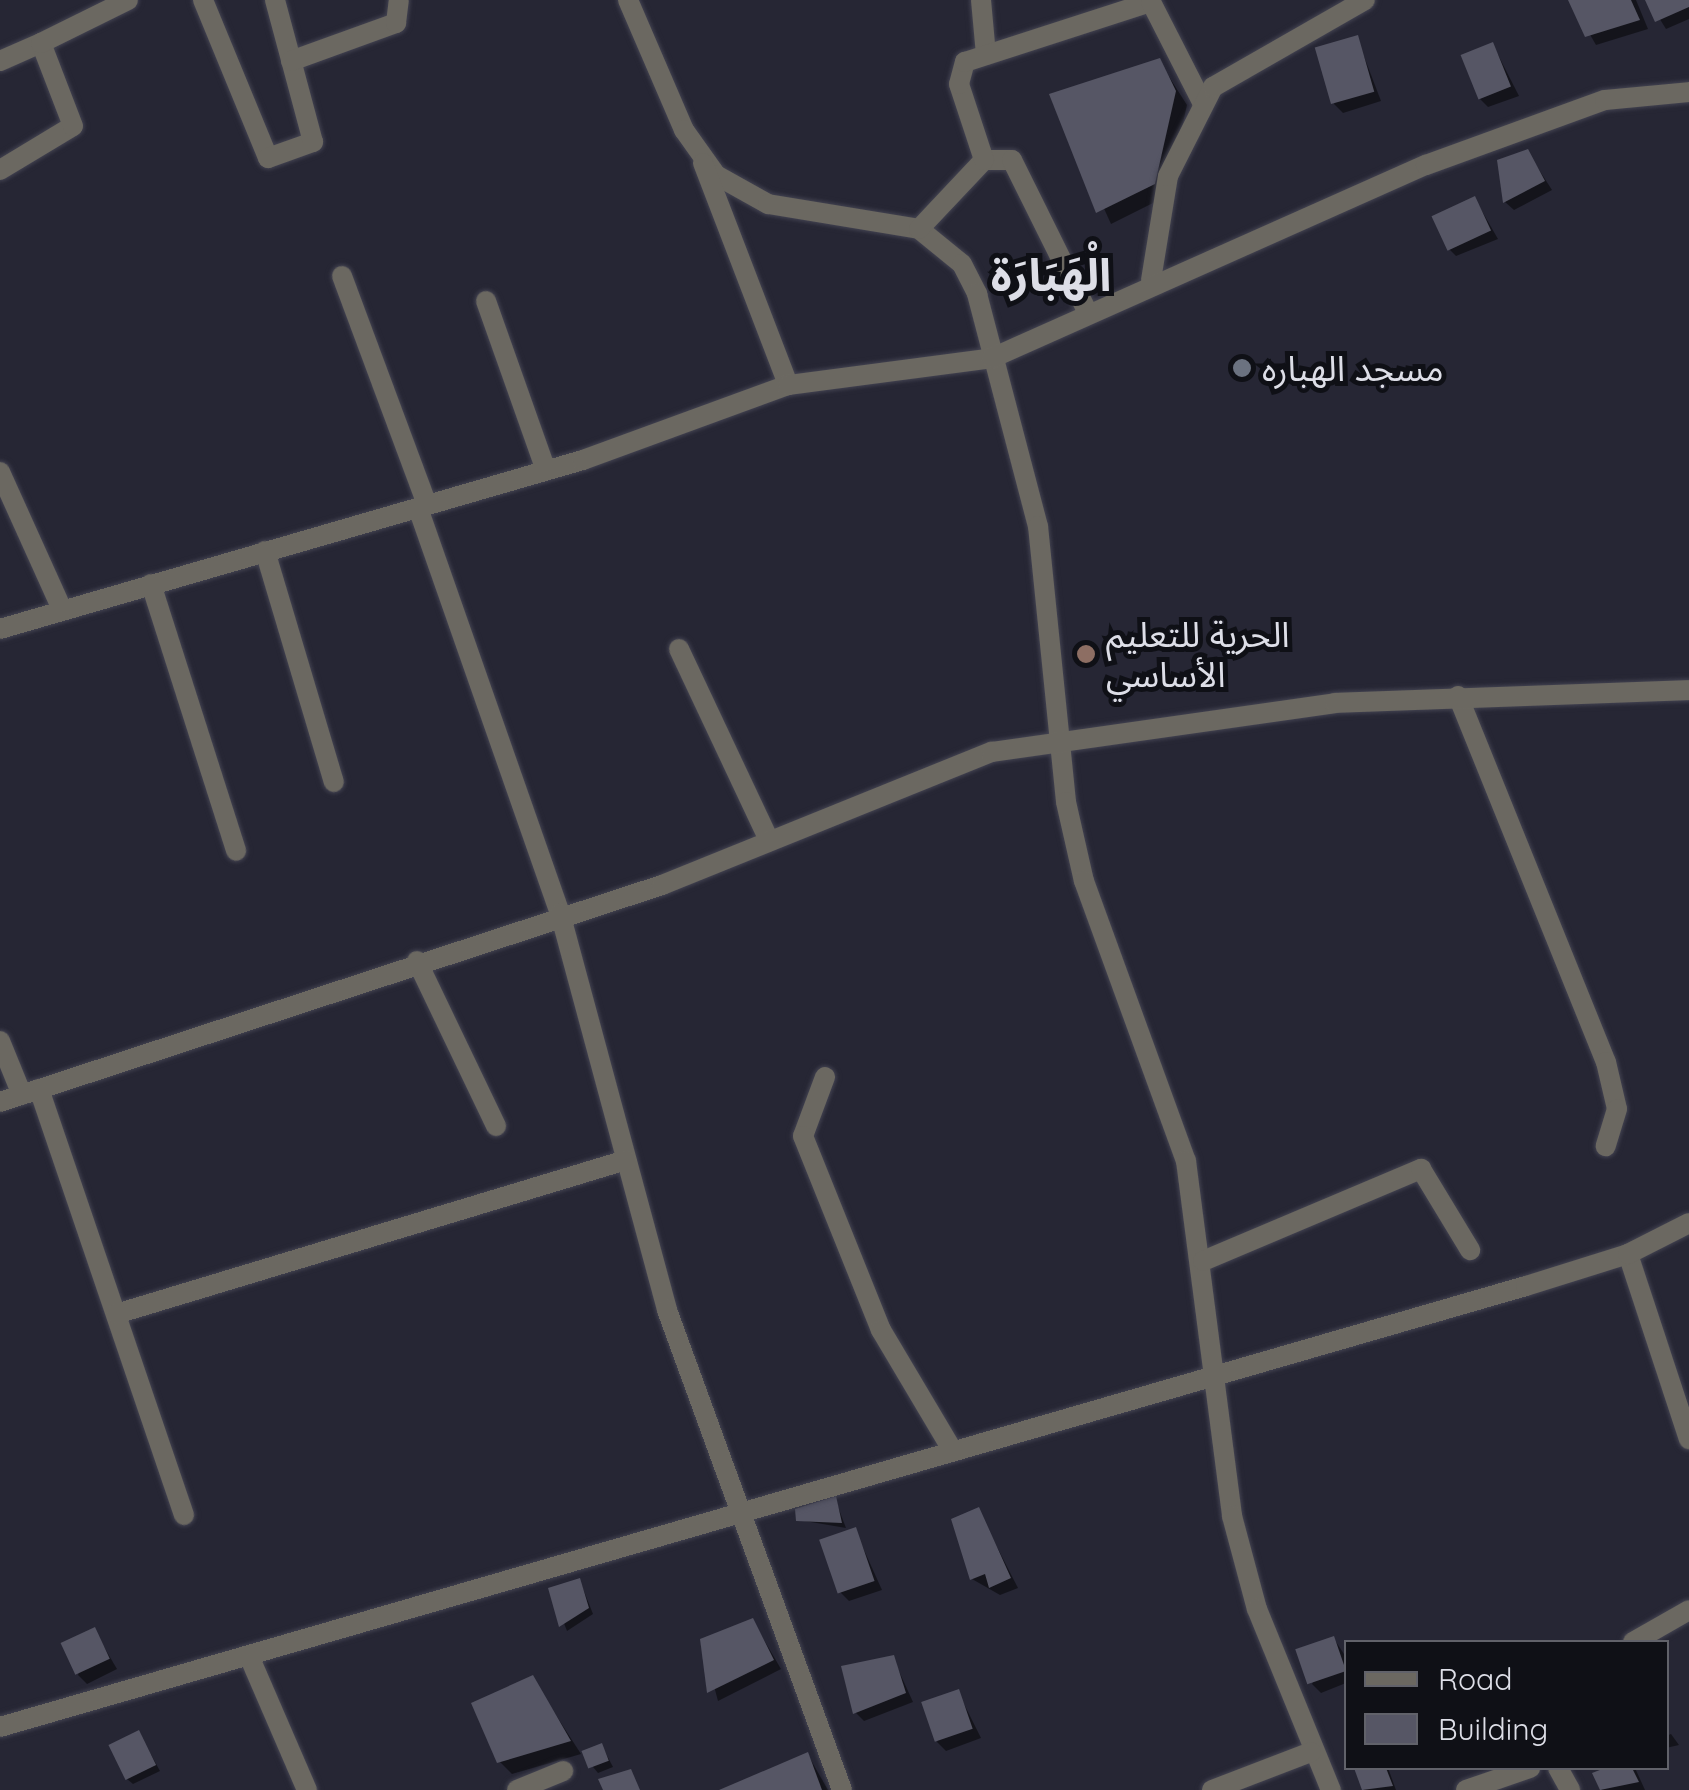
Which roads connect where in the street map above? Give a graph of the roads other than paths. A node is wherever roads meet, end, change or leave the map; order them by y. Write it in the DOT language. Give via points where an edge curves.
graph roads {
  1 [pos="128,0"];
  2 [pos="203,0"];
  3 [pos="275,0"];
  4 [pos="399,0"];
  5 [pos="628,0"];
  6 [pos="980,0"];
  7 [pos="1355,2"];
  8 [pos="41,42"];
  9 [pos="986,54"];
  10 [pos="0,61"];
  11 [pos="292,61"];
  12 [pos="1689,92"];
  13 [pos="1203,104"];
  14 [pos="701,160"];
  15 [pos="984,160"];
  16 [pos="0,170"];
  17 [pos="919,229"];
  18 [pos="342,276"];
  19 [pos="1152,280"];
  20 [pos="486,301"];
  21 [pos="1088,313"];
  22 [pos="992,358"];
  23 [pos="788,386"];
  24 [pos="546,470"];
  25 [pos="0,472"];
  26 [pos="422,506"];
  27 [pos="265,552"];
  28 [pos="152,584"];
  29 [pos="62,610"];
  30 [pos="0,629"];
  31 [pos="680,649"];
  32 [pos="1689,690"];
  33 [pos="1458,696"];
  34 [pos="1058,740"];
  35 [pos="334,782"];
  36 [pos="767,836"];
  37 [pos="236,851"];
  38 [pos="560,912"];
  39 [pos="417,961"];
  40 [pos="0,1041"];
  41 [pos="825,1078"];
  42 [pos="30,1092"];
  43 [pos="0,1102"];
  44 [pos="496,1126"];
  45 [pos="1606,1146"];
  46 [pos="626,1160"];
  47 [pos="1689,1223"];
  48 [pos="1470,1250"];
  49 [pos="1628,1254"];
  50 [pos="1203,1261"];
  51 [pos="116,1314"];
  52 [pos="1210,1371"];
  53 [pos="1689,1439"];
  54 [pos="951,1448"];
  55 [pos="744,1513"];
  56 [pos="184,1515"];
  57 [pos="1689,1610"];
  58 [pos="1637,1640"];
  59 [pos="249,1656"];
  60 [pos="0,1727"];
  61 [pos="1311,1752"];
  62 [pos="563,1770"];
  63 [pos="1524,1770"];
  64 [pos="307,1790"];
  65 [pos="517,1790"];
  66 [pos="842,1790"];
  67 [pos="1212,1790"];
  68 [pos="1332,1790"];
  69 [pos="1466,1790"];
  1 -- 8 [label="street"];
  2 -- 11 [label="street" via="256,149 268,158 313,142"];
  3 -- 11 [label="street"];
  4 -- 11 [label="street" via="396,24"];
  5 -- 14 [label="street"];
  6 -- 9 [label="street"];
  7 -- 13 [label="street" via="1242,63"];
  8 -- 10 [label="street"];
  8 -- 16 [label="street" via="73,126"];
  9 -- 13 [label="street" via="1151,2"];
  9 -- 15 [label="street" via="959,75"];
  12 -- 19 [label="street" via="1604,100"];
  13 -- 19 [label="street" via="1168,176"];
  14 -- 17 [label="street" via="768,204"];
  14 -- 23 [label="street"];
  15 -- 17 [label="street"];
  15 -- 21 [label="street" via="1012,160"];
  17 -- 22 [label="street" via="962,264"];
  18 -- 26 [label="street"];
  19 -- 21 [label="street"];
  20 -- 24 [label="street"];
  21 -- 22 [label="street"];
  22 -- 23 [label="street"];
  22 -- 34 [label="street" via="1038,526"];
  23 -- 24 [label="street"];
  24 -- 26 [label="street"];
  25 -- 29 [label="street"];
  26 -- 27 [label="street"];
  26 -- 38 [label="street"];
  27 -- 28 [label="street"];
  27 -- 35 [label="street"];
  28 -- 29 [label="street"];
  28 -- 37 [label="street"];
  29 -- 30 [label="street"];
  31 -- 36 [label="street"];
  32 -- 33 [label="street"];
  33 -- 34 [label="street"];
  33 -- 45 [label="street" via="1614,1088"];
  34 -- 36 [label="street" via="992,752"];
  34 -- 50 [label="street" via="1084,881 1186,1161"];
  36 -- 38 [label="street" via="662,885"];
  38 -- 39 [label="street"];
  38 -- 46 [label="street"];
  39 -- 42 [label="street"];
  39 -- 44 [label="street"];
  40 -- 42 [label="street"];
  41 -- 54 [label="street" via="804,1136 880,1330"];
  42 -- 43 [label="street"];
  42 -- 51 [label="street"];
  46 -- 51 [label="street"];
  46 -- 55 [label="street" via="667,1310"];
  47 -- 49 [label="street"];
  48 -- 50 [label="street" via="1421,1169"];
  49 -- 52 [label="street"];
  49 -- 53 [label="street"];
  50 -- 52 [label="street"];
  51 -- 56 [label="street"];
  52 -- 54 [label="street"];
  52 -- 61 [label="street" via="1243,1563"];
  54 -- 55 [label="street"];
  55 -- 59 [label="street"];
  55 -- 66 [label="street"];
  57 -- 58 [label="street"];
  59 -- 60 [label="street"];
  59 -- 64 [label="street"];
  61 -- 67 [label="street"];
  61 -- 68 [label="street"];
  62 -- 65 [label="street"];
  63 -- 69 [label="street"];
}
